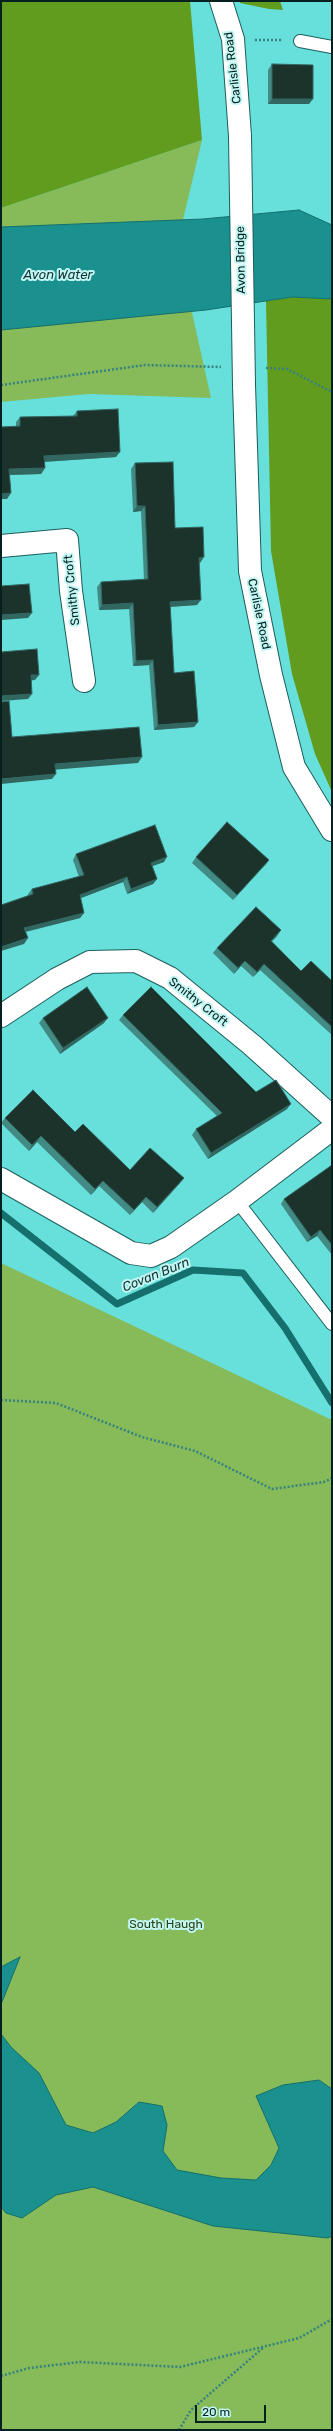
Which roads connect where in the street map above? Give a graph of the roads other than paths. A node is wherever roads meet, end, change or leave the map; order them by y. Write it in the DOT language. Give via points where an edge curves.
graph roads {
  1 [pos="221,1"];
  2 [pos="300,41"];
  3 [pos="332,47"];
  4 [pos="240,136"];
  5 [pos="244,385"];
  6 [pos="1,546"];
  7 [pos="84,682"];
  8 [pos="332,830"];
  9 [pos="1,1016"];
  10 [pos="332,1117"];
  11 [pos="332,1129"];
  12 [pos="1,1179"];
  13 [pos="237,1201"];
  14 [pos="332,1324"];
  1 -- 4 [label="street, Carlisle Road" via="232,39"];
  2 -- 3 [label="lane"];
  4 -- 5 [label="street, Avon Bridge, bridge"];
  5 -- 8 [label="street, Carlisle Road" via="250,571 271,675 294,767"];
  6 -- 7 [label="street, Smithy Croft" via="67,540 71,591"];
  9 -- 10 [label="street, Smithy Croft" via="58,979 90,962 136,961 170,978 252,1045"];
  11 -- 13 [label="street"];
  12 -- 13 [label="street" via="131,1254 151,1256 171,1247"];
  13 -- 14 [label="lane"];
}
